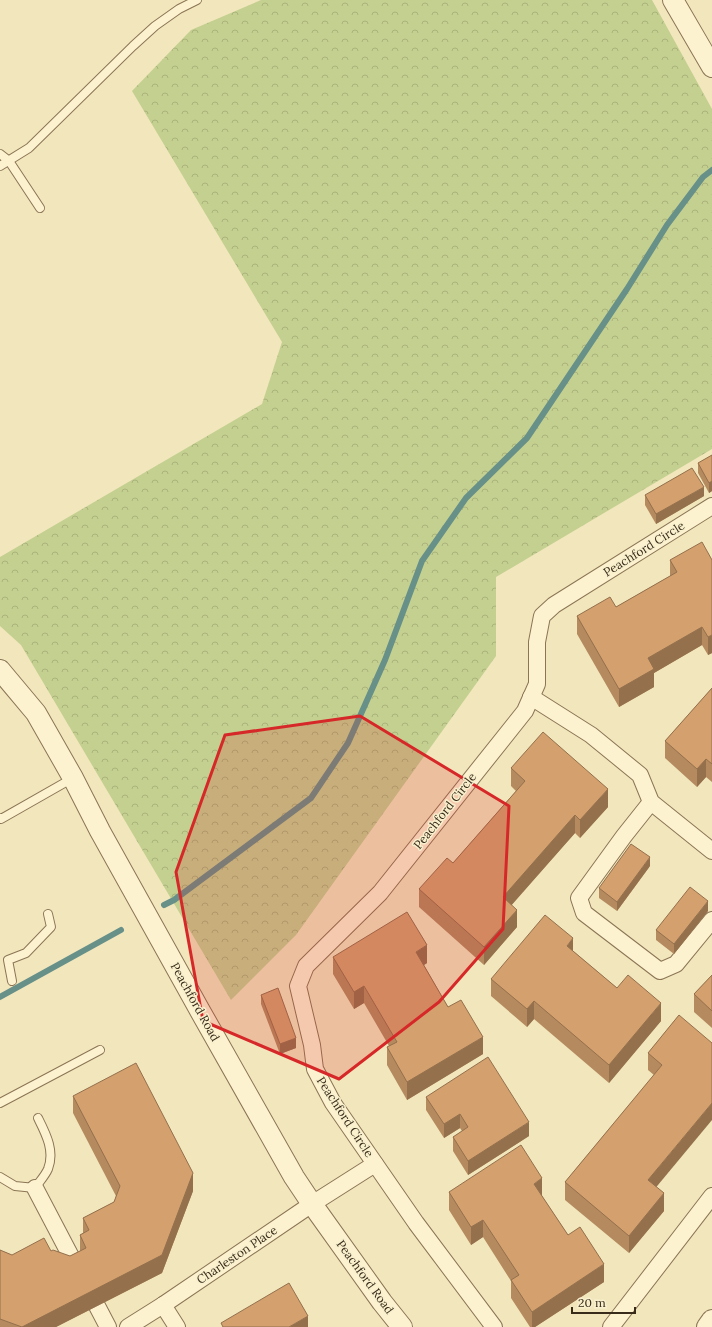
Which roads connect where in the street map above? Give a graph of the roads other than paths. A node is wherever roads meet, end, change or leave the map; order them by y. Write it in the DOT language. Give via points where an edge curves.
graph roads {
  1 [pos="197,0"];
  2 [pos="673,0"];
  3 [pos="712,68"];
  4 [pos="0,154"];
  5 [pos="9,161"];
  6 [pos="0,166"];
  7 [pos="40,208"];
  8 [pos="712,506"];
  9 [pos="0,670"];
  10 [pos="531,697"];
  11 [pos="73,778"];
  12 [pos="651,802"];
  13 [pos="0,819"];
  14 [pos="712,851"];
  15 [pos="48,914"];
  16 [pos="712,920"];
  17 [pos="12,981"];
  18 [pos="100,1050"];
  19 [pos="0,1103"];
  20 [pos="38,1118"];
  21 [pos="375,1164"];
  22 [pos="0,1178"];
  23 [pos="35,1188"];
  24 [pos="712,1196"];
  25 [pos="312,1204"];
  26 [pos="78,1270"];
  27 [pos="163,1305"];
  28 [pos="97,1306"];
  29 [pos="712,1320"];
  30 [pos="108,1327"];
  31 [pos="128,1327"];
  32 [pos="177,1327"];
  33 [pos="402,1327"];
  34 [pos="494,1327"];
  35 [pos="611,1327"];
  36 [pos="707,1327"];
  1 -- 5 [label="lane" via="155,26 29,148"];
  2 -- 3 [label="street"];
  4 -- 5 [label="lane"];
  5 -- 6 [label="lane"];
  5 -- 7 [label="lane"];
  8 -- 10 [label="street, Peachford Circle" via="554,605 542,616 537,642 536,684"];
  9 -- 11 [label="street, Peachford Road" via="36,713"];
  10 -- 12 [label="street" via="591,735 640,775"];
  10 -- 21 [label="street, Peachford Circle" via="525,711 380,893 306,966 298,986 312,1045 314,1069 333,1103"];
  11 -- 13 [label="lane"];
  11 -- 25 [label="street, Peachford Road" via="199,1009"];
  12 -- 14 [label="street"];
  12 -- 16 [label="street" via="580,898 584,913 660,970 676,964"];
  15 -- 17 [label="lane" via="51,927 26,953 8,960"];
  18 -- 19 [label="lane"];
  20 -- 23 [label="lane" via="48,1137 51,1153 48,1170"];
  21 -- 25 [label="street, Peachford Circle"];
  21 -- 34 [label="street, Peachford Circle"];
  22 -- 23 [label="lane" via="15,1186"];
  23 -- 26 [label="street"];
  24 -- 35 [label="street"];
  25 -- 27 [label="street, Charleston Place"];
  25 -- 33 [label="street, Peachford Road"];
  27 -- 31 [label="street, Charleston Place"];
  27 -- 32 [label="street"];
  28 -- 30 [label="street"];
  29 -- 36 [label="street"];
}
